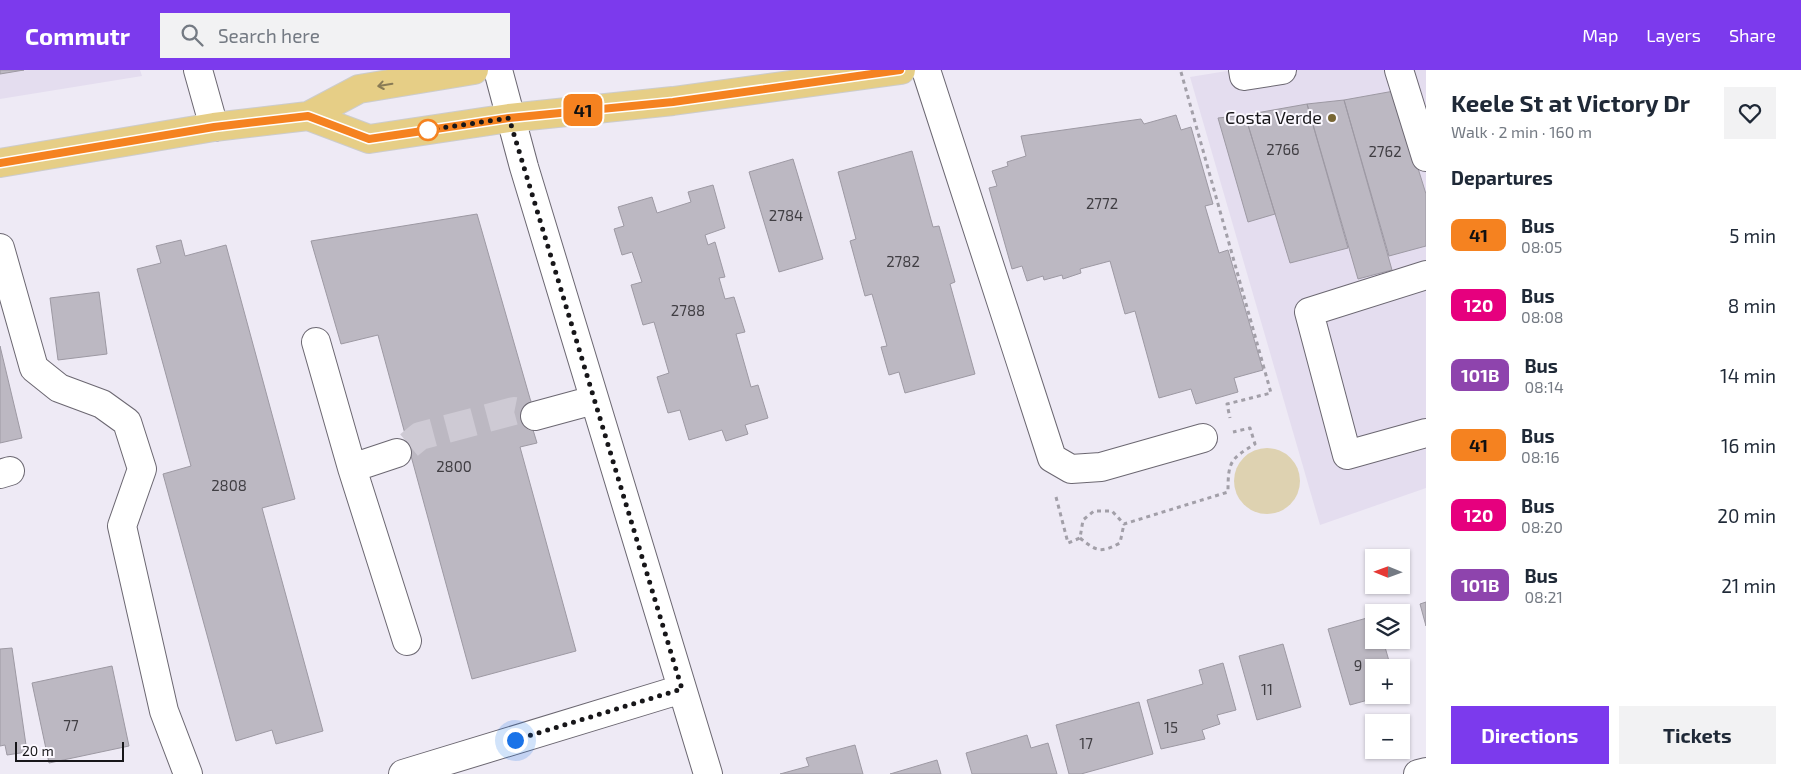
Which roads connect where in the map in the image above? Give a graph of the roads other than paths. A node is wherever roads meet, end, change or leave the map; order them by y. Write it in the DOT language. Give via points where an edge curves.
graph roads {
  1 [pos="198,70"];
  2 [pos="474,70"];
  3 [pos="498,70"];
  4 [pos="901,70"];
  5 [pos="926,70"];
  6 [pos="1243,70"];
  7 [pos="1282,70"];
  8 [pos="1399,70"];
  9 [pos="308,116"];
  10 [pos="509,118"];
  11 [pos="214,127"];
  12 [pos="1426,157"];
  13 [pos="0,163"];
  14 [pos="0,248"];
  15 [pos="1426,275"];
  16 [pos="316,342"];
  17 [pos="594,400"];
  18 [pos="531,416"];
  19 [pos="1426,433"];
  20 [pos="1203,438"];
  21 [pos="406,451"];
  22 [pos="352,468"];
  23 [pos="407,641"];
  24 [pos="682,689"];
  25 [pos="1426,772"];
  26 [pos="188,774"];
  27 [pos="403,774"];
  28 [pos="708,774"];
  29 [pos="1418,774"];
  1 -- 11 [label="street"];
  2 -- 9 [label="main road, one-way" via="359,89"];
  3 -- 10 [label="street"];
  4 -- 10 [label="main road" via="673,102"];
  5 -- 20 [label="street" via="1052,458 1071,469 1100,467"];
  6 -- 7 [label="street" via="1244,76"];
  8 -- 12 [label="street"];
  9 -- 10 [label="main road" via="369,139"];
  9 -- 11 [label="main road"];
  10 -- 17 [label="street"];
  11 -- 13 [label="main road"];
  14 -- 26 [label="street" via="34,368 59,388 102,404 127,422 142,469 122,526 164,711"];
  15 -- 19 [label="street" via="1309,312 1347,455"];
  16 -- 22 [label="street"];
  17 -- 18 [label="street"];
  17 -- 24 [label="street"];
  21 -- 22 [label="street"];
  22 -- 23 [label="street"];
  24 -- 27 [label="street"];
  24 -- 28 [label="street"];
  25 -- 29 [label="street"];
}
